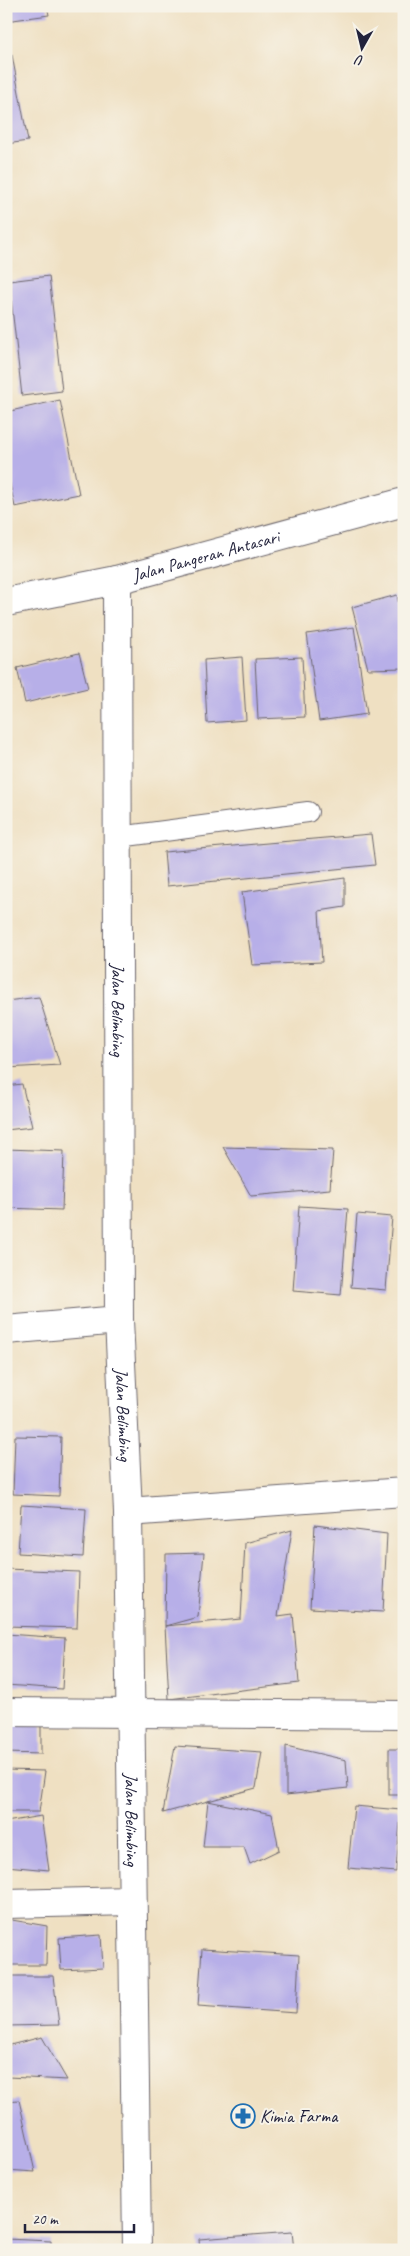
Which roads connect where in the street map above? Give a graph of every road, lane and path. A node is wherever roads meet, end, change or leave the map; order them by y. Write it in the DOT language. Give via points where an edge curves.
graph roads {
  1 [pos="404,502"];
  2 [pos="117,580"];
  3 [pos="6,602"];
  4 [pos="308,812"];
  5 [pos="119,837"];
  6 [pos="119,1320"];
  7 [pos="6,1330"];
  8 [pos="404,1492"];
  9 [pos="128,1512"];
  10 [pos="6,1712"];
  11 [pos="130,1712"];
  12 [pos="404,1715"];
  13 [pos="132,1900"];
  14 [pos="6,1904"];
  15 [pos="136,2250"];
  1 -- 2 [label="street, Jalan Pangeran Antasari"];
  2 -- 3 [label="street, Jalan Pangeran Antasari"];
  2 -- 5 [label="street, Jalan Belimbing"];
  4 -- 5 [label="lane"];
  5 -- 6 [label="street, Jalan Belimbing"];
  6 -- 7 [label="street"];
  6 -- 9 [label="street, Jalan Belimbing"];
  8 -- 9 [label="street"];
  9 -- 11 [label="street, Jalan Belimbing"];
  10 -- 11 [label="street"];
  11 -- 12 [label="street"];
  11 -- 13 [label="street, Jalan Belimbing"];
  13 -- 14 [label="street"];
  13 -- 15 [label="street, Jalan Belimbing"];
}
